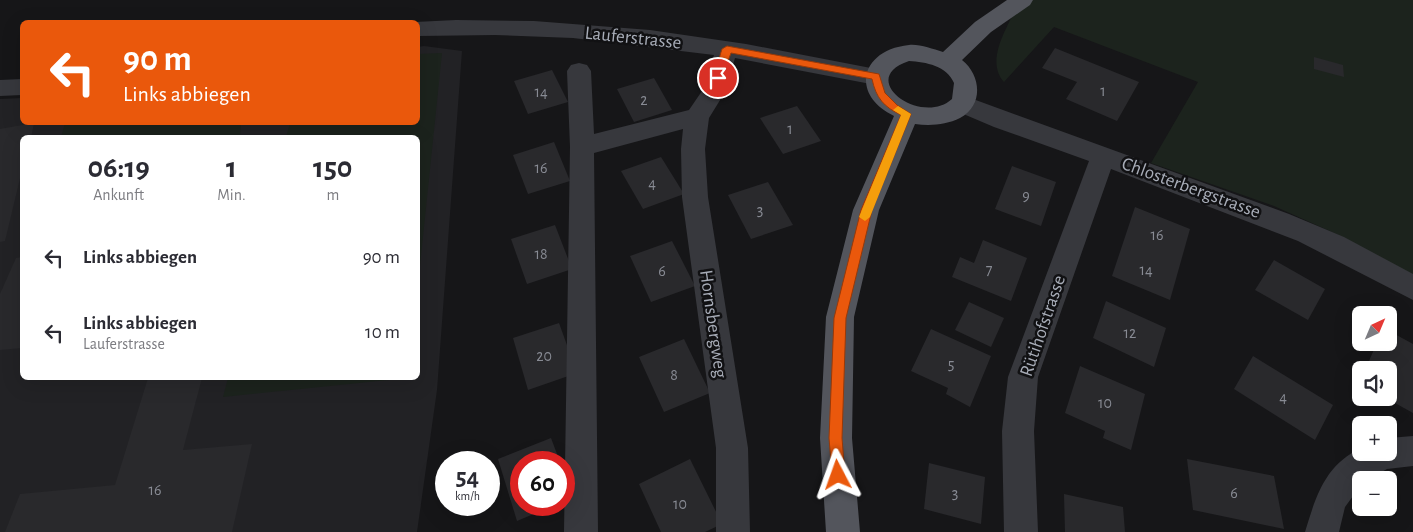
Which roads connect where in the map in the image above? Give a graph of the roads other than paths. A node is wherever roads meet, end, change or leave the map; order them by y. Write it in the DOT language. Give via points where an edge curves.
graph roads {
  1 [pos="1022,0"];
  2 [pos="420,29"];
  3 [pos="727,49"];
  4 [pos="947,62"];
  5 [pos="580,71"];
  6 [pos="876,77"];
  7 [pos="20,87"];
  8 [pos="0,88"];
  9 [pos="962,104"];
  10 [pos="906,114"];
  11 [pos="697,117"];
  12 [pos="582,147"];
  13 [pos="1103,156"];
  14 [pos="1413,288"];
  15 [pos="1413,451"];
  16 [pos="581,532"];
  17 [pos="733,532"];
  18 [pos="842,532"];
  19 [pos="1021,532"];
  20 [pos="1322,532"];
  1 -- 4 [label="main road" via="983,28"];
  2 -- 3 [label="street, Lauferstrasse" via="481,28 602,34"];
  3 -- 6 [label="street, Lauferstrasse"];
  3 -- 11 [label="street, Hornsbergweg" via="713,92"];
  4 -- 6 [label="main road" via="926,54 900,55 884,62"];
  4 -- 9 [label="main road" via="959,71 966,84 966,97"];
  5 -- 12 [label="street"];
  6 -- 10 [label="main road" via="880,94"];
  7 -- 8 [label="street"];
  9 -- 10 [label="main road" via="936,117"];
  9 -- 13 [label="street, Chlosterbergstrasse"];
  10 -- 18 [label="main road" via="866,210 840,318 836,438"];
  11 -- 12 [label="street"];
  11 -- 17 [label="street, Hornsbergweg" via="693,149 695,196 732,448"];
  12 -- 16 [label="street"];
  13 -- 14 [label="street, Chlosterbergstrasse" via="1269,216 1334,244"];
  13 -- 19 [label="street, Rütihofstrasse" via="1023,377 1018,431"];
  15 -- 20 [label="street" via="1385,453 1363,463 1345,478 1331,500"];
}
